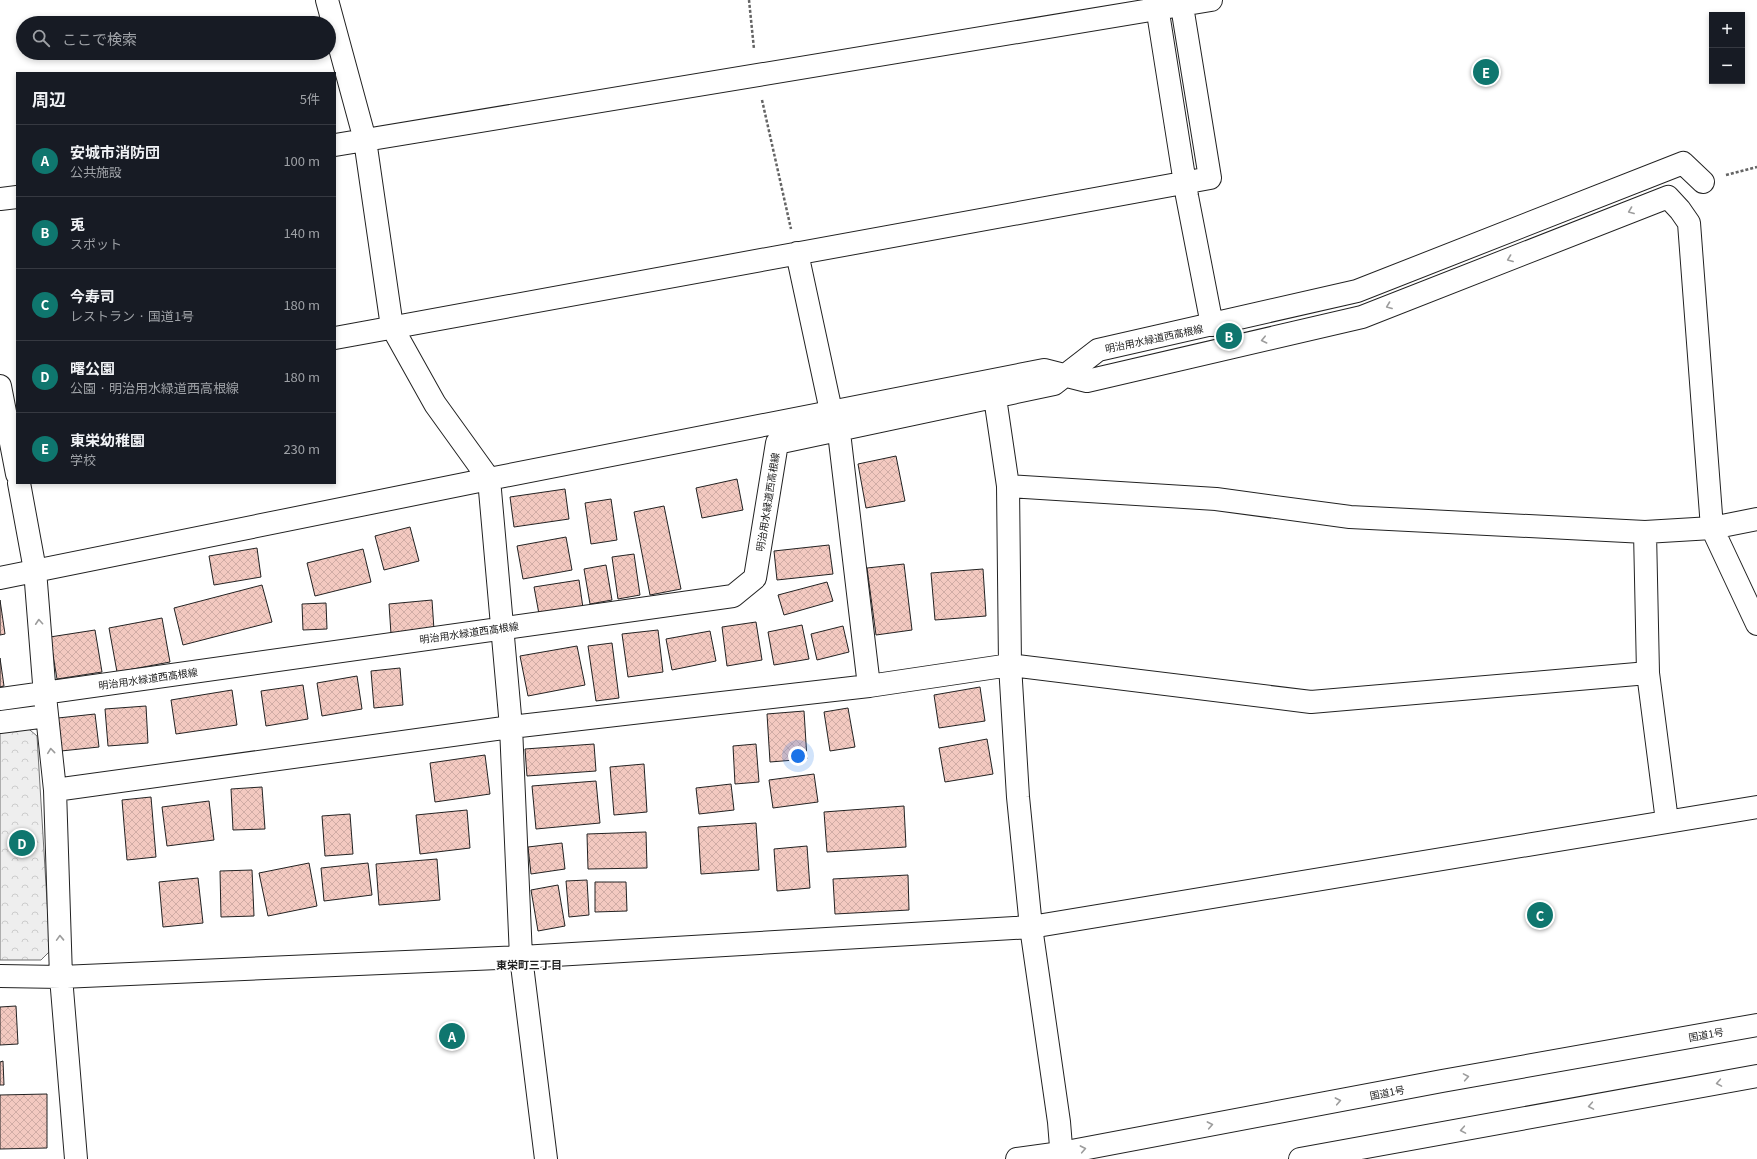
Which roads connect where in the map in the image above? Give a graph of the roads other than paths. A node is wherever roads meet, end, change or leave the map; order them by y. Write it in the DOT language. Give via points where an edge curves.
graph roads {
  1 [pos="327,0"];
  2 [pos="1211,0"];
  3 [pos="1182,2"];
  4 [pos="1157,4"];
  5 [pos="331,16"];
  6 [pos="336,33"];
  7 [pos="365,140"];
  8 [pos="336,145"];
  9 [pos="1703,182"];
  10 [pos="1185,183"];
  11 [pos="16,196"];
  12 [pos="0,199"];
  13 [pos="797,253"];
  14 [pos="1212,325"];
  15 [pos="392,327"];
  16 [pos="336,338"];
  17 [pos="1066,375"];
  18 [pos="994,389"];
  19 [pos="5,395"];
  20 [pos="835,421"];
  21 [pos="16,467"];
  22 [pos="489,479"];
  23 [pos="19,484"];
  24 [pos="1008,486"];
  25 [pos="1757,519"];
  26 [pos="1712,528"];
  27 [pos="1645,532"];
  28 [pos="35,570"];
  29 [pos="0,578"];
  30 [pos="1757,624"];
  31 [pos="502,627"];
  32 [pos="1010,665"];
  33 [pos="1648,673"];
  34 [pos="869,686"];
  35 [pos="45,693"];
  36 [pos="0,699"];
  37 [pos="47,716"];
  38 [pos="0,722"];
  39 [pos="511,727"];
  40 [pos="55,790"];
  41 [pos="1757,807"];
  42 [pos="1667,821"];
  43 [pos="1030,927"];
  44 [pos="522,958"];
  45 [pos="0,976"];
  46 [pos="61,977"];
  47 [pos="1757,1025"];
  48 [pos="1757,1076"];
  49 [pos="1061,1156"];
  50 [pos="76,1159"];
  51 [pos="546,1159"];
  52 [pos="1016,1159"];
  53 [pos="1300,1159"];
  1 -- 5 [label="main road"];
  2 -- 3 [label="main road"];
  3 -- 4 [label="main road"];
  3 -- 10 [label="main road" via="1210,178"];
  4 -- 7 [label="main road" via="757,75"];
  4 -- 10 [label="main road, 明治用水緑道西高根線"];
  6 -- 7 [label="main road"];
  7 -- 8 [label="main road"];
  7 -- 15 [label="main road"];
  9 -- 14 [label="main road" via="1683,163 1357,291"];
  10 -- 13 [label="main road"];
  10 -- 14 [label="main road, 明治用水緑道西高根線"];
  11 -- 12 [label="main road"];
  13 -- 15 [label="main road"];
  13 -- 20 [label="main road"];
  14 -- 17 [label="main road, 明治用水緑道西高根線" via="1098,350"];
  15 -- 16 [label="main road"];
  15 -- 22 [label="main road" via="435,404"];
  17 -- 18 [label="main road, 明治用水緑道西高根線" via="1054,384"];
  26 -- 17 [label="main road, one-way" via="1689,223 1668,197 1362,317 1087,381"];
  18 -- 20 [label="main road, 明治用水緑道西高根線"];
  18 -- 24 [label="main road"];
  19 -- 21 [label="main road"];
  20 -- 22 [label="main road"];
  20 -- 31 [label="main road, 明治用水緑道西高根線" via="777,443 755,578 733,596"];
  20 -- 34 [label="main road"];
  22 -- 28 [label="main road"];
  22 -- 31 [label="main road"];
  23 -- 28 [label="main road"];
  24 -- 27 [label="main road" via="1216,498 1350,517"];
  24 -- 32 [label="main road"];
  25 -- 26 [label="main road"];
  26 -- 27 [label="main road"];
  26 -- 30 [label="main road"];
  27 -- 33 [label="main road"];
  28 -- 29 [label="main road"];
  35 -- 28 [label="main road, one-way"];
  31 -- 35 [label="main road, 明治用水緑道西高根線"];
  31 -- 39 [label="main road"];
  32 -- 33 [label="main road" via="1311,702"];
  32 -- 34 [label="main road"];
  32 -- 43 [label="main road" via="1018,797"];
  33 -- 42 [label="main road"];
  34 -- 39 [label="main road"];
  35 -- 36 [label="main road, 明治用水緑道西高根線"];
  35 -- 37 [label="main road"];
  37 -- 38 [label="main road"];
  40 -- 37 [label="main road, one-way"];
  39 -- 40 [label="main road"];
  39 -- 44 [label="main road"];
  46 -- 40 [label="main road, one-way"];
  41 -- 42 [label="main road"];
  42 -- 43 [label="main road"];
  43 -- 44 [label="main road"];
  43 -- 49 [label="main road"];
  44 -- 46 [label="main road"];
  44 -- 51 [label="main road"];
  45 -- 46 [label="main road"];
  46 -- 50 [label="main road"];
  49 -- 47 [label="main road, 国道1号, one-way" via="1442,1081"];
  48 -- 53 [label="main road, one-way"];
  49 -- 52 [label="main road, 国道1号"];
}
